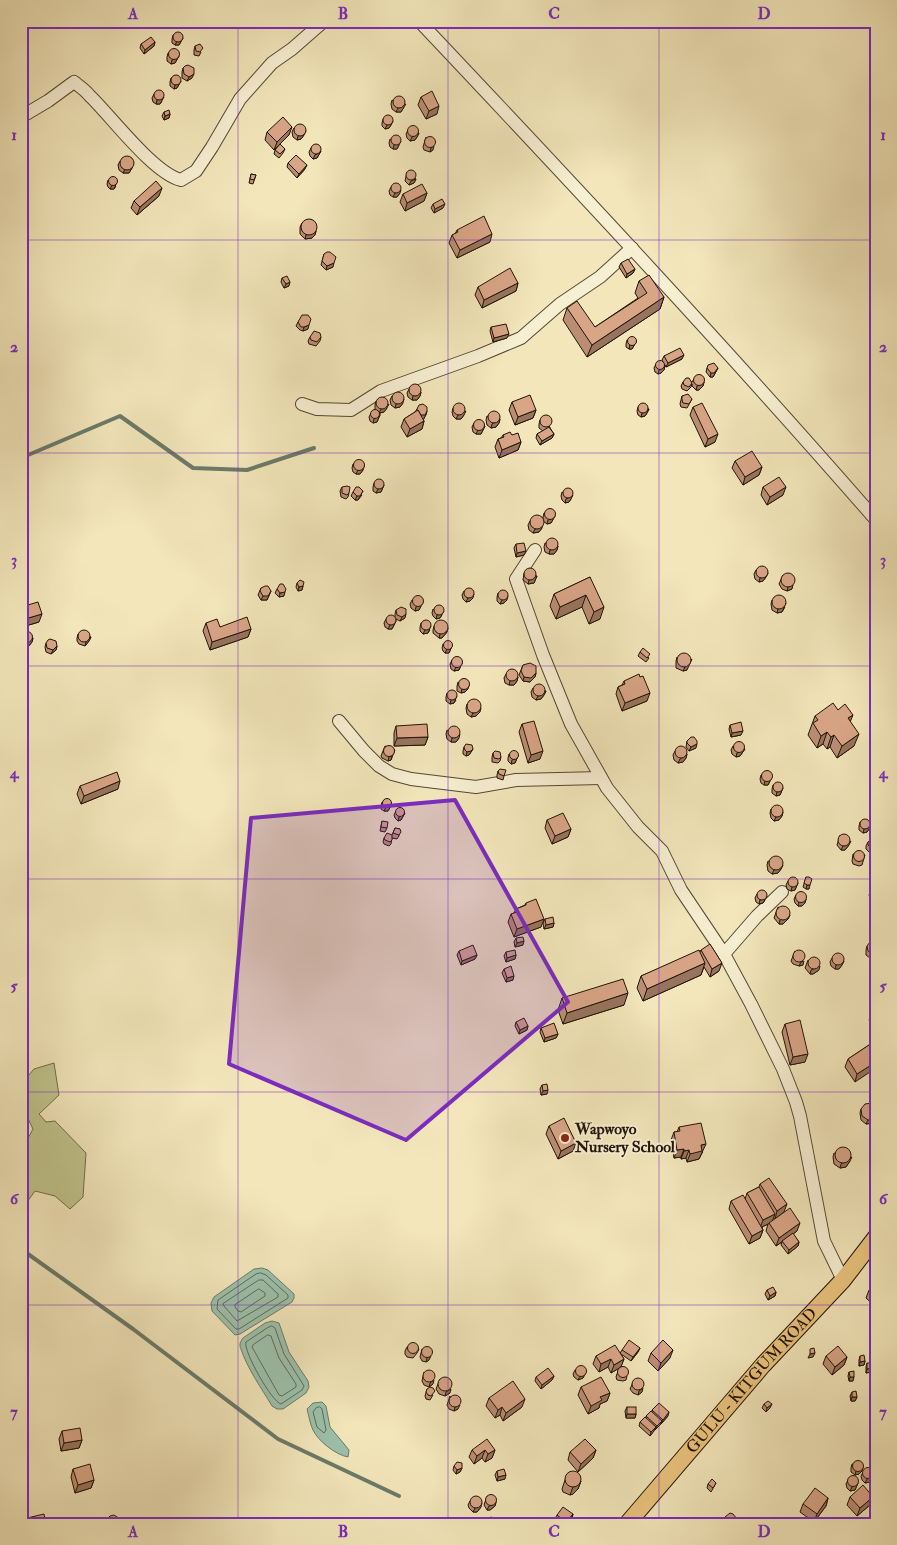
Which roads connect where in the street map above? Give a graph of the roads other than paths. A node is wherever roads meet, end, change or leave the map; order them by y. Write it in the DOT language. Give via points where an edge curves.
graph roads {
  1 [pos="324,21"];
  2 [pos="419,21"];
  3 [pos="21,117"];
  4 [pos="632,248"];
  5 [pos="302,404"];
  6 [pos="876,520"];
  7 [pos="535,550"];
  8 [pos="339,721"];
  9 [pos="601,778"];
  10 [pos="782,892"];
  11 [pos="724,954"];
  12 [pos="876,1237"];
  13 [pos="842,1280"];
  14 [pos="627,1524"];
  1 -- 3 [label="street" via="272,63 240,99 196,171 181,180 158,168 74,82"];
  2 -- 4 [label="street"];
  4 -- 5 [label="street" via="521,338 381,391 350,410"];
  4 -- 6 [label="street"];
  7 -- 9 [label="street" via="516,579 556,689"];
  8 -- 9 [label="street" via="380,766 392,774 411,779 476,786 516,780"];
  9 -- 11 [label="street" via="662,851 681,890"];
  10 -- 11 [label="street"];
  11 -- 13 [label="street" via="783,1069 796,1102 824,1241"];
  12 -- 13 [label="main road, GULU - KITGUM ROAD"];
  13 -- 14 [label="main road, GULU - KITGUM ROAD" via="763,1365"];
}
